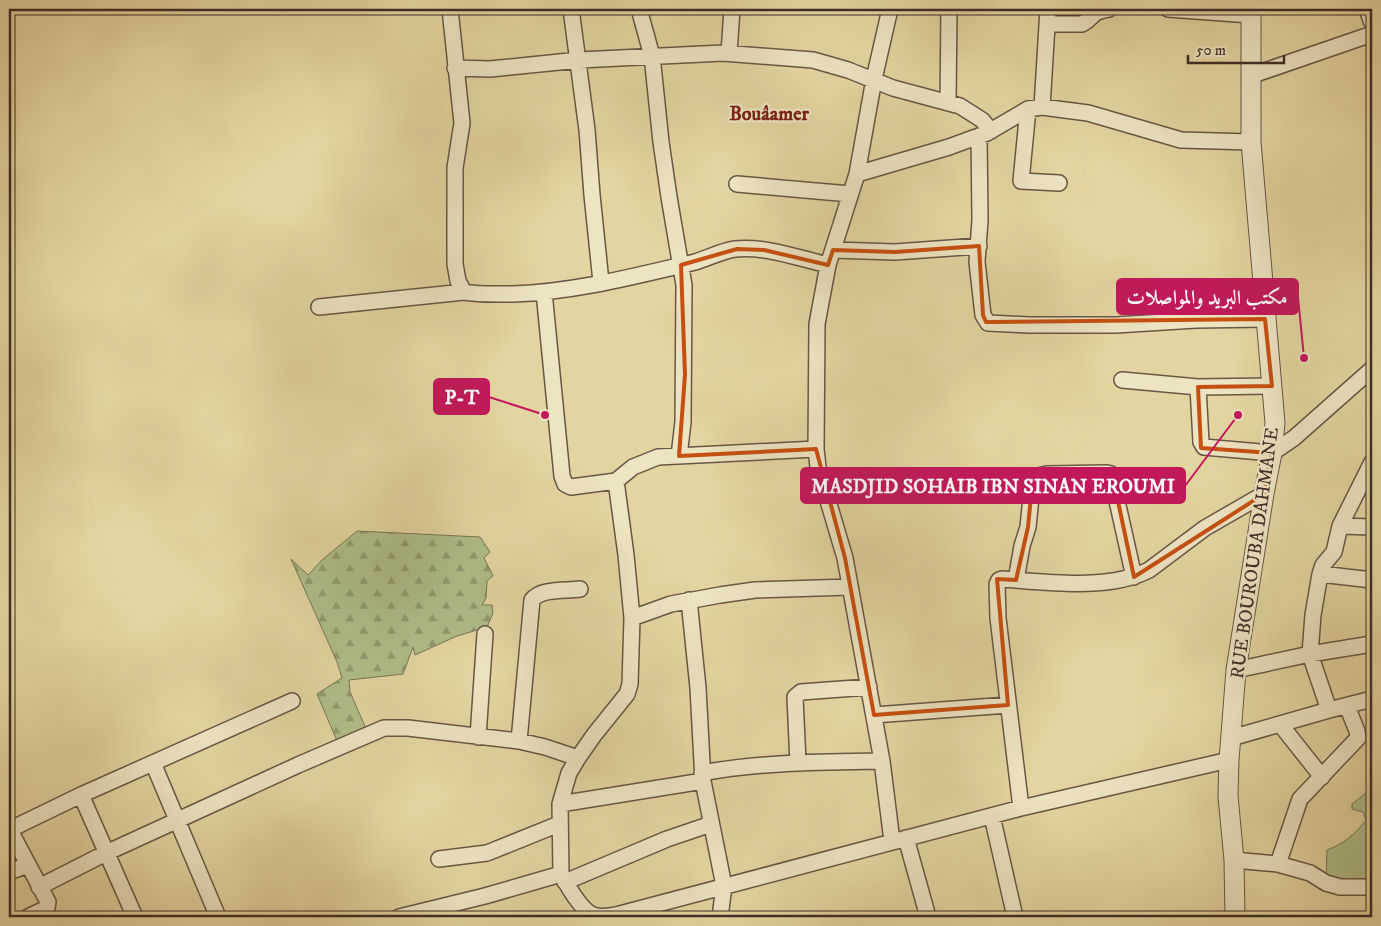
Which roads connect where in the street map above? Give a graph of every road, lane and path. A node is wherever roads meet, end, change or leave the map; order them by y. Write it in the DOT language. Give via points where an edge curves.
graph roads {
  1 [pos="450,9"];
  2 [pos="572,9"];
  3 [pos="639,9"];
  4 [pos="732,9"];
  5 [pos="890,9"];
  6 [pos="949,9"];
  7 [pos="1109,9"];
  8 [pos="1168,9"];
  9 [pos="1367,9"];
  10 [pos="1251,12"];
  11 [pos="1048,16"];
  12 [pos="1372,23"];
  13 [pos="1372,34"];
  14 [pos="729,53"];
  15 [pos="652,56"];
  16 [pos="579,60"];
  17 [pos="455,68"];
  18 [pos="1250,76"];
  19 [pos="874,79"];
  20 [pos="948,102"];
  21 [pos="1035,108"];
  22 [pos="985,134"];
  23 [pos="1252,142"];
  24 [pos="857,174"];
  25 [pos="1059,183"];
  26 [pos="736,184"];
  27 [pos="850,194"];
  28 [pos="979,246"];
  29 [pos="833,250"];
  30 [pos="681,265"];
  31 [pos="828,265"];
  32 [pos="601,282"];
  33 [pos="464,292"];
  34 [pos="544,292"];
  35 [pos="319,307"];
  36 [pos="1266,320"];
  37 [pos="1372,368"];
  38 [pos="1122,380"];
  39 [pos="1272,386"];
  40 [pos="1198,387"];
  41 [pos="816,449"];
  42 [pos="1272,453"];
  43 [pos="679,456"];
  44 [pos="1372,462"];
  45 [pos="616,481"];
  46 [pos="1264,494"];
  47 [pos="1340,526"];
  48 [pos="1372,527"];
  49 [pos="1320,574"];
  50 [pos="1134,577"];
  51 [pos="1016,580"];
  52 [pos="1372,580"];
  53 [pos="850,587"];
  54 [pos="580,589"];
  55 [pos="689,600"];
  56 [pos="632,618"];
  57 [pos="485,634"];
  58 [pos="1372,644"];
  59 [pos="1310,654"];
  60 [pos="1236,670"];
  61 [pos="869,687"];
  62 [pos="1372,699"];
  63 [pos="292,701"];
  64 [pos="1008,705"];
  65 [pos="1347,706"];
  66 [pos="1329,710"];
  67 [pos="874,716"];
  68 [pos="1280,724"];
  69 [pos="478,736"];
  70 [pos="1230,738"];
  71 [pos="519,741"];
  72 [pos="578,758"];
  73 [pos="1228,760"];
  74 [pos="882,761"];
  75 [pos="152,763"];
  76 [pos="798,763"];
  77 [pos="702,777"];
  78 [pos="1322,777"];
  79 [pos="80,795"];
  80 [pos="560,804"];
  81 [pos="1021,808"];
  82 [pos="992,816"];
  83 [pos="176,821"];
  84 [pos="559,824"];
  85 [pos="712,824"];
  86 [pos="899,840"];
  87 [pos="106,853"];
  88 [pos="439,859"];
  89 [pos="1234,860"];
  90 [pos="1278,864"];
  91 [pos="28,865"];
  92 [pos="9,872"];
  93 [pos="563,878"];
  94 [pos="39,886"];
  95 [pos="724,886"];
  96 [pos="1372,887"];
  97 [pos="28,917"];
  98 [pos="135,917"];
  99 [pos="218,917"];
  100 [pos="398,917"];
  101 [pos="720,917"];
  102 [pos="928,917"];
  103 [pos="1015,917"];
  104 [pos="1235,917"];
  1 -- 17 [label="street"];
  2 -- 16 [label="street"];
  3 -- 15 [label="street"];
  4 -- 14 [label="street"];
  5 -- 19 [label="street"];
  6 -- 20 [label="street"];
  7 -- 11 [label="street" via="1094,12 1082,24"];
  8 -- 10 [label="street"];
  9 -- 12 [label="street"];
  10 -- 18 [label="street, RUE BOUROUBA DAHMANE"];
  11 -- 21 [label="street"];
  13 -- 18 [label="street"];
  14 -- 15 [label="street"];
  14 -- 19 [label="street" via="813,60"];
  15 -- 16 [label="street"];
  15 -- 30 [label="street" via="662,151"];
  16 -- 17 [label="street"];
  16 -- 32 [label="street"];
  17 -- 33 [label="street" via="462,123 455,168 455,264"];
  18 -- 23 [label="street, RUE BOUROUBA DAHMANE"];
  19 -- 20 [label="street" via="893,88"];
  19 -- 24 [label="street"];
  20 -- 22 [label="street" via="982,120"];
  21 -- 22 [label="street"];
  21 -- 23 [label="street" via="1088,113 1181,140"];
  21 -- 25 [label="street" via="1021,182"];
  22 -- 24 [label="street"];
  22 -- 28 [label="street"];
  23 -- 36 [label="street, RUE BOUROUBA DAHMANE"];
  24 -- 27 [label="street"];
  26 -- 27 [label="street"];
  27 -- 29 [label="street"];
  28 -- 29 [label="street" via="896,252"];
  28 -- 36 [label="street" via="978,273 983,315 988,323 1107,325"];
  29 -- 31 [label="street"];
  30 -- 31 [label="street" via="737,249 764,250"];
  30 -- 32 [label="street"];
  30 -- 43 [label="street" via="685,375"];
  31 -- 41 [label="street" via="817,324"];
  32 -- 34 [label="street"];
  33 -- 34 [label="street" via="478,295"];
  33 -- 35 [label="street"];
  34 -- 45 [label="street" via="565,484"];
  36 -- 39 [label="street, RUE BOUROUBA DAHMANE"];
  37 -- 42 [label="street" via="1294,438"];
  38 -- 40 [label="street"];
  39 -- 40 [label="street"];
  39 -- 42 [label="street, RUE BOUROUBA DAHMANE"];
  40 -- 42 [label="street" via="1204,448"];
  41 -- 43 [label="street"];
  41 -- 53 [label="street"];
  42 -- 46 [label="street, RUE BOUROUBA DAHMANE"];
  43 -- 45 [label="street" via="658,457"];
  44 -- 47 [label="street"];
  45 -- 56 [label="street"];
  46 -- 50 [label="street" via="1205,528 1149,570"];
  46 -- 60 [label="street, RUE BOUROUBA DAHMANE"];
  47 -- 48 [label="street"];
  47 -- 49 [label="street" via="1334,552"];
  49 -- 52 [label="street"];
  49 -- 59 [label="street"];
  50 -- 51 [label="street" via="1076,584"];
  50 -- 51 [label="street" via="1111,474 1047,474 1036,475 1033,480 1028,527"];
  51 -- 64 [label="street" via="1002,579 998,584 998,618"];
  53 -- 55 [label="street" via="755,590"];
  53 -- 61 [label="street"];
  54 -- 71 [label="street" via="539,594 532,600"];
  55 -- 56 [label="street"];
  55 -- 77 [label="street" via="698,688"];
  56 -- 72 [label="street" via="627,694"];
  57 -- 69 [label="street"];
  58 -- 59 [label="street"];
  59 -- 60 [label="street"];
  59 -- 66 [label="street"];
  60 -- 70 [label="street, RUE BOUROUBA DAHMANE"];
  61 -- 67 [label="street"];
  61 -- 76 [label="street" via="797,694"];
  62 -- 65 [label="street"];
  63 -- 75 [label="street"];
  64 -- 67 [label="street"];
  64 -- 81 [label="street"];
  65 -- 66 [label="street"];
  65 -- 78 [label="street" via="1358,738"];
  66 -- 68 [label="street"];
  67 -- 74 [label="street"];
  68 -- 70 [label="street"];
  68 -- 78 [label="street"];
  69 -- 71 [label="street"];
  69 -- 83 [label="street" via="384,728"];
  70 -- 73 [label="street, RUE BOUROUBA DAHMANE"];
  71 -- 72 [label="street"];
  72 -- 80 [label="street" via="569,773"];
  73 -- 81 [label="street"];
  73 -- 89 [label="street, RUE BOUROUBA DAHMANE"];
  74 -- 76 [label="street"];
  74 -- 86 [label="street"];
  75 -- 79 [label="street"];
  75 -- 83 [label="street"];
  76 -- 77 [label="street" via="737,766"];
  77 -- 80 [label="street"];
  77 -- 85 [label="street"];
  78 -- 90 [label="street" via="1300,800"];
  79 -- 87 [label="street"];
  79 -- 91 [label="street" via="13,828 12,836"];
  80 -- 84 [label="street"];
  81 -- 82 [label="street"];
  82 -- 86 [label="street"];
  82 -- 103 [label="street"];
  83 -- 87 [label="street"];
  83 -- 99 [label="street"];
  84 -- 88 [label="street" via="487,853"];
  84 -- 93 [label="street"];
  85 -- 93 [label="street"];
  85 -- 95 [label="street"];
  86 -- 95 [label="street"];
  86 -- 102 [label="street"];
  87 -- 94 [label="street"];
  87 -- 98 [label="street"];
  89 -- 90 [label="street"];
  89 -- 104 [label="street, RUE BOUROUBA DAHMANE"];
  90 -- 96 [label="street" via="1310,873 1340,887"];
  91 -- 92 [label="street"];
  91 -- 94 [label="street"];
  93 -- 95 [label="street" via="586,911 602,917"];
  93 -- 100 [label="street"];
  94 -- 97 [label="street" via="48,902 47,908"];
  95 -- 101 [label="street"];
}
